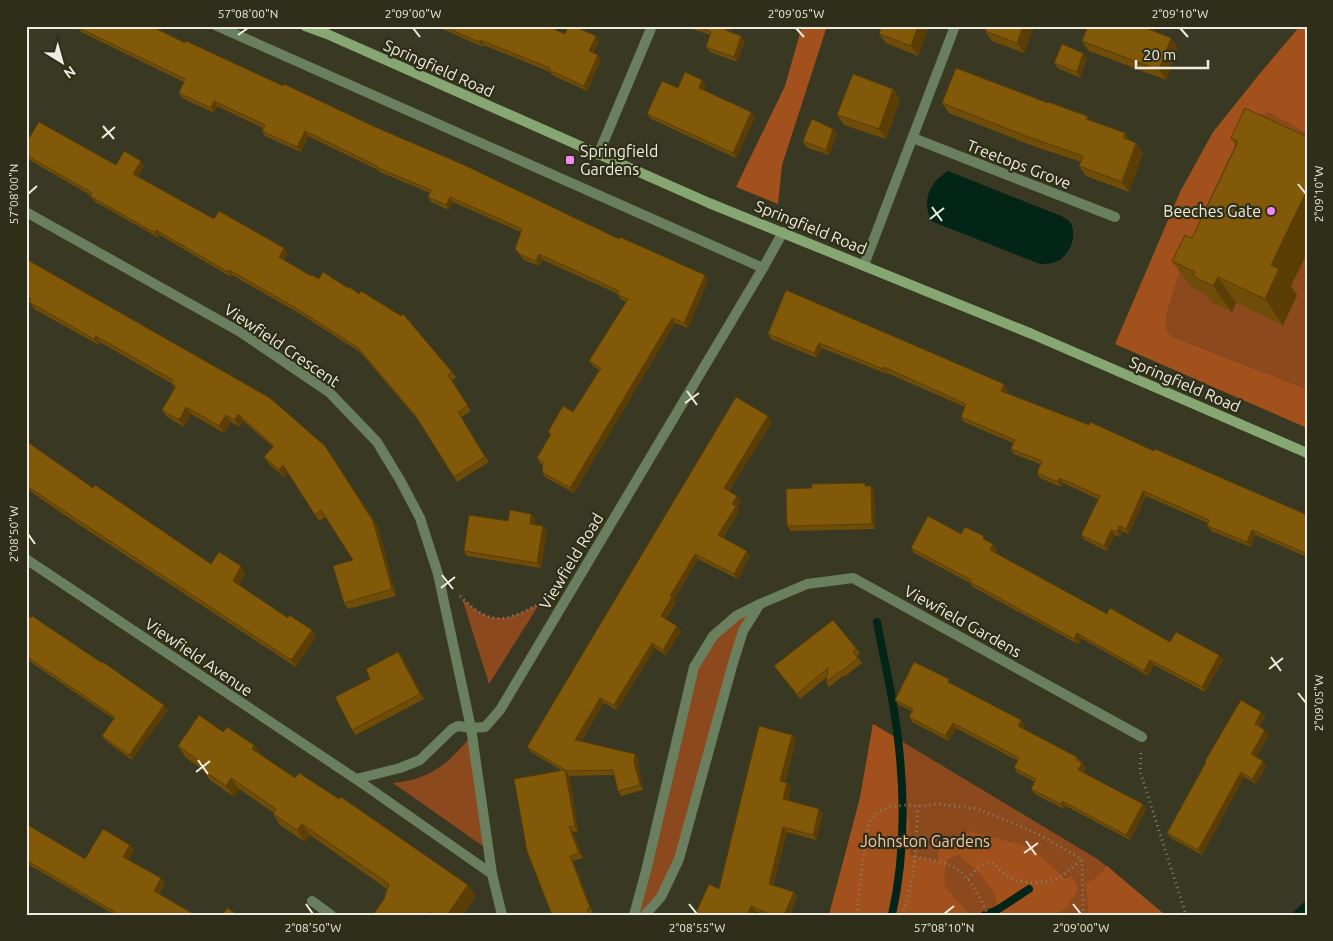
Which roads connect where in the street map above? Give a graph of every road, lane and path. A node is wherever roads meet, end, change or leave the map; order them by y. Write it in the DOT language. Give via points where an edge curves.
graph roads {
  1 [pos="217,26"];
  2 [pos="305,26"];
  3 [pos="652,26"];
  4 [pos="955,26"];
  5 [pos="913,138"];
  6 [pos="598,155"];
  7 [pos="26,212"];
  8 [pos="1114,217"];
  9 [pos="782,232"];
  10 [pos="864,265"];
  11 [pos="763,268"];
  12 [pos="1307,453"];
  13 [pos="26,559"];
  14 [pos="438,574"];
  15 [pos="548,599"];
  16 [pos="760,604"];
  17 [pos="471,728"];
  18 [pos="1142,737"];
  19 [pos="356,779"];
  20 [pos="918,806"];
  21 [pos="914,856"];
  22 [pos="1082,859"];
  23 [pos="492,874"];
  24 [pos="968,879"];
  25 [pos="312,901"];
  26 [pos="858,913"];
  27 [pos="331,915"];
  28 [pos="502,915"];
  29 [pos="634,915"];
  30 [pos="645,915"];
  31 [pos="862,915"];
  32 [pos="901,915"];
  33 [pos="988,915"];
  34 [pos="1084,915"];
  35 [pos="1186,915"];
  1 -- 11 [label="street"];
  2 -- 6 [label="street, Springfield Road"];
  3 -- 6 [label="street"];
  4 -- 5 [label="street"];
  5 -- 8 [label="street, Treetops Grove"];
  5 -- 10 [label="street"];
  6 -- 9 [label="street, Springfield Road"];
  7 -- 14 [label="street, Viewfield Crescent" via="242,334 329,392 377,442 400,480 420,518"];
  9 -- 10 [label="street, Springfield Road"];
  9 -- 11 [label="street, Viewfield Road"];
  10 -- 12 [label="street, Springfield Road"];
  11 -- 17 [label="street, Viewfield Road" via="500,710 485,726"];
  13 -- 19 [label="street, Viewfield Avenue"];
  14 -- 15 [label="path" via="474,610 490,617 509,618"];
  14 -- 17 [label="street, Viewfield Crescent"];
  16 -- 18 [label="street, Viewfield Gardens" via="807,584 853,578"];
  16 -- 29 [label="street, Viewfield Gardens" via="736,616 713,636 694,667"];
  16 -- 30 [label="street" via="743,631 735,655 679,859 661,897"];
  17 -- 19 [label="street" via="458,726 452,729 420,760"];
  17 -- 23 [label="street"];
  18 -- 35 [label="path" via="1140,772"];
  19 -- 23 [label="street, Viewfield Avenue"];
  20 -- 21 [label="path"];
  20 -- 22 [label="path" via="936,804 973,808 1057,844"];
  20 -- 26 [label="path" via="898,806 878,812 869,822"];
  21 -- 24 [label="path" via="951,866"];
  21 -- 32 [label="path" via="910,893"];
  22 -- 24 [label="path" via="1060,877 1045,882 1018,880 991,863 983,864"];
  22 -- 34 [label="path"];
  23 -- 28 [label="street"];
  24 -- 33 [label="path"];
  25 -- 27 [label="street"];
  26 -- 31 [label="path"];
}
